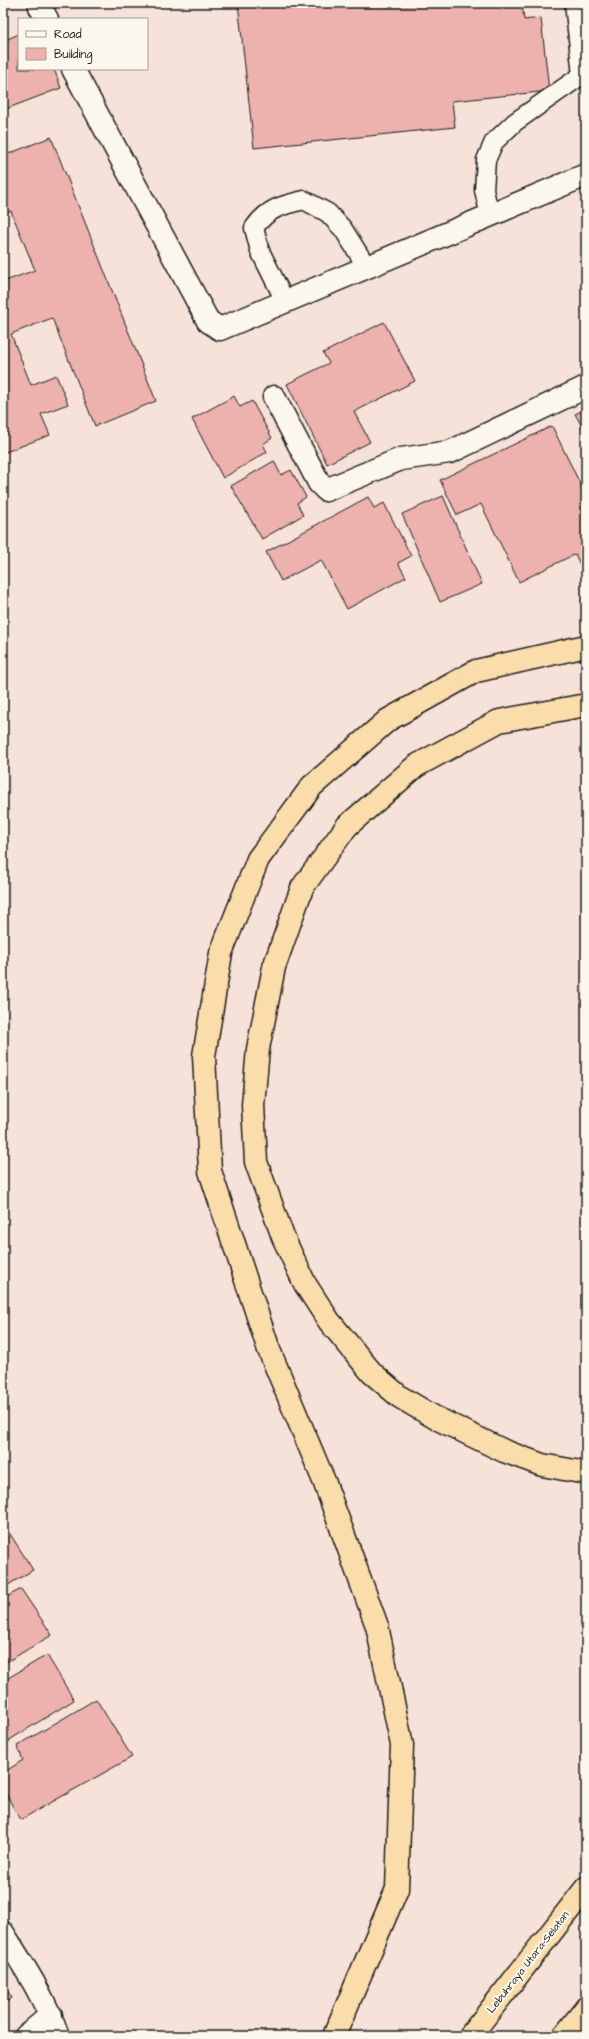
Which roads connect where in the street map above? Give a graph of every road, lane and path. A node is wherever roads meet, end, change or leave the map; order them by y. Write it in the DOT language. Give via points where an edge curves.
graph roads {
  1 [pos="574,3"];
  2 [pos="74,70"];
  3 [pos="584,74"];
  4 [pos="586,175"];
  5 [pos="490,216"];
  6 [pos="367,267"];
  7 [pos="285,302"];
  8 [pos="586,387"];
  9 [pos="274,397"];
  10 [pos="586,646"];
  11 [pos="586,705"];
  12 [pos="586,1473"];
  13 [pos="586,1888"];
  14 [pos="3,1933"];
  15 [pos="586,2008"];
  16 [pos="51,2016"];
  17 [pos="26,2036"];
  18 [pos="58,2036"];
  19 [pos="334,2036"];
  20 [pos="470,2036"];
  21 [pos="564,2036"];
  1 -- 3 [label="lane"];
  2 -- 7 [label="street" via="208,321 220,329"];
  3 -- 5 [label="lane" via="515,122 494,142 486,160 484,190"];
  4 -- 5 [label="street"];
  5 -- 6 [label="street"];
  6 -- 7 [label="street"];
  6 -- 7 [label="lane" via="343,229 328,214 304,200 281,205 262,216 254,228 260,251"];
  8 -- 9 [label="street" via="450,452 401,459 326,490 319,483"];
  10 -- 19 [label="highway" via="476,671 388,720 312,786 258,860 221,953 204,1056 210,1171 269,1350 324,1481 377,1626 402,1745 397,1889"];
  11 -- 12 [label="highway" via="499,721 416,766 347,826 302,888 274,967 258,1049 253,1105 256,1162 283,1237 305,1284 329,1321 372,1373 400,1397 434,1417 504,1451 542,1465"];
  13 -- 20 [label="highway, Lebuhraya Utara–Selatan"];
  14 -- 16 [label="street" via="35,1984"];
  15 -- 21 [label="highway"];
  16 -- 17 [label="street"];
  16 -- 18 [label="street"];
}
